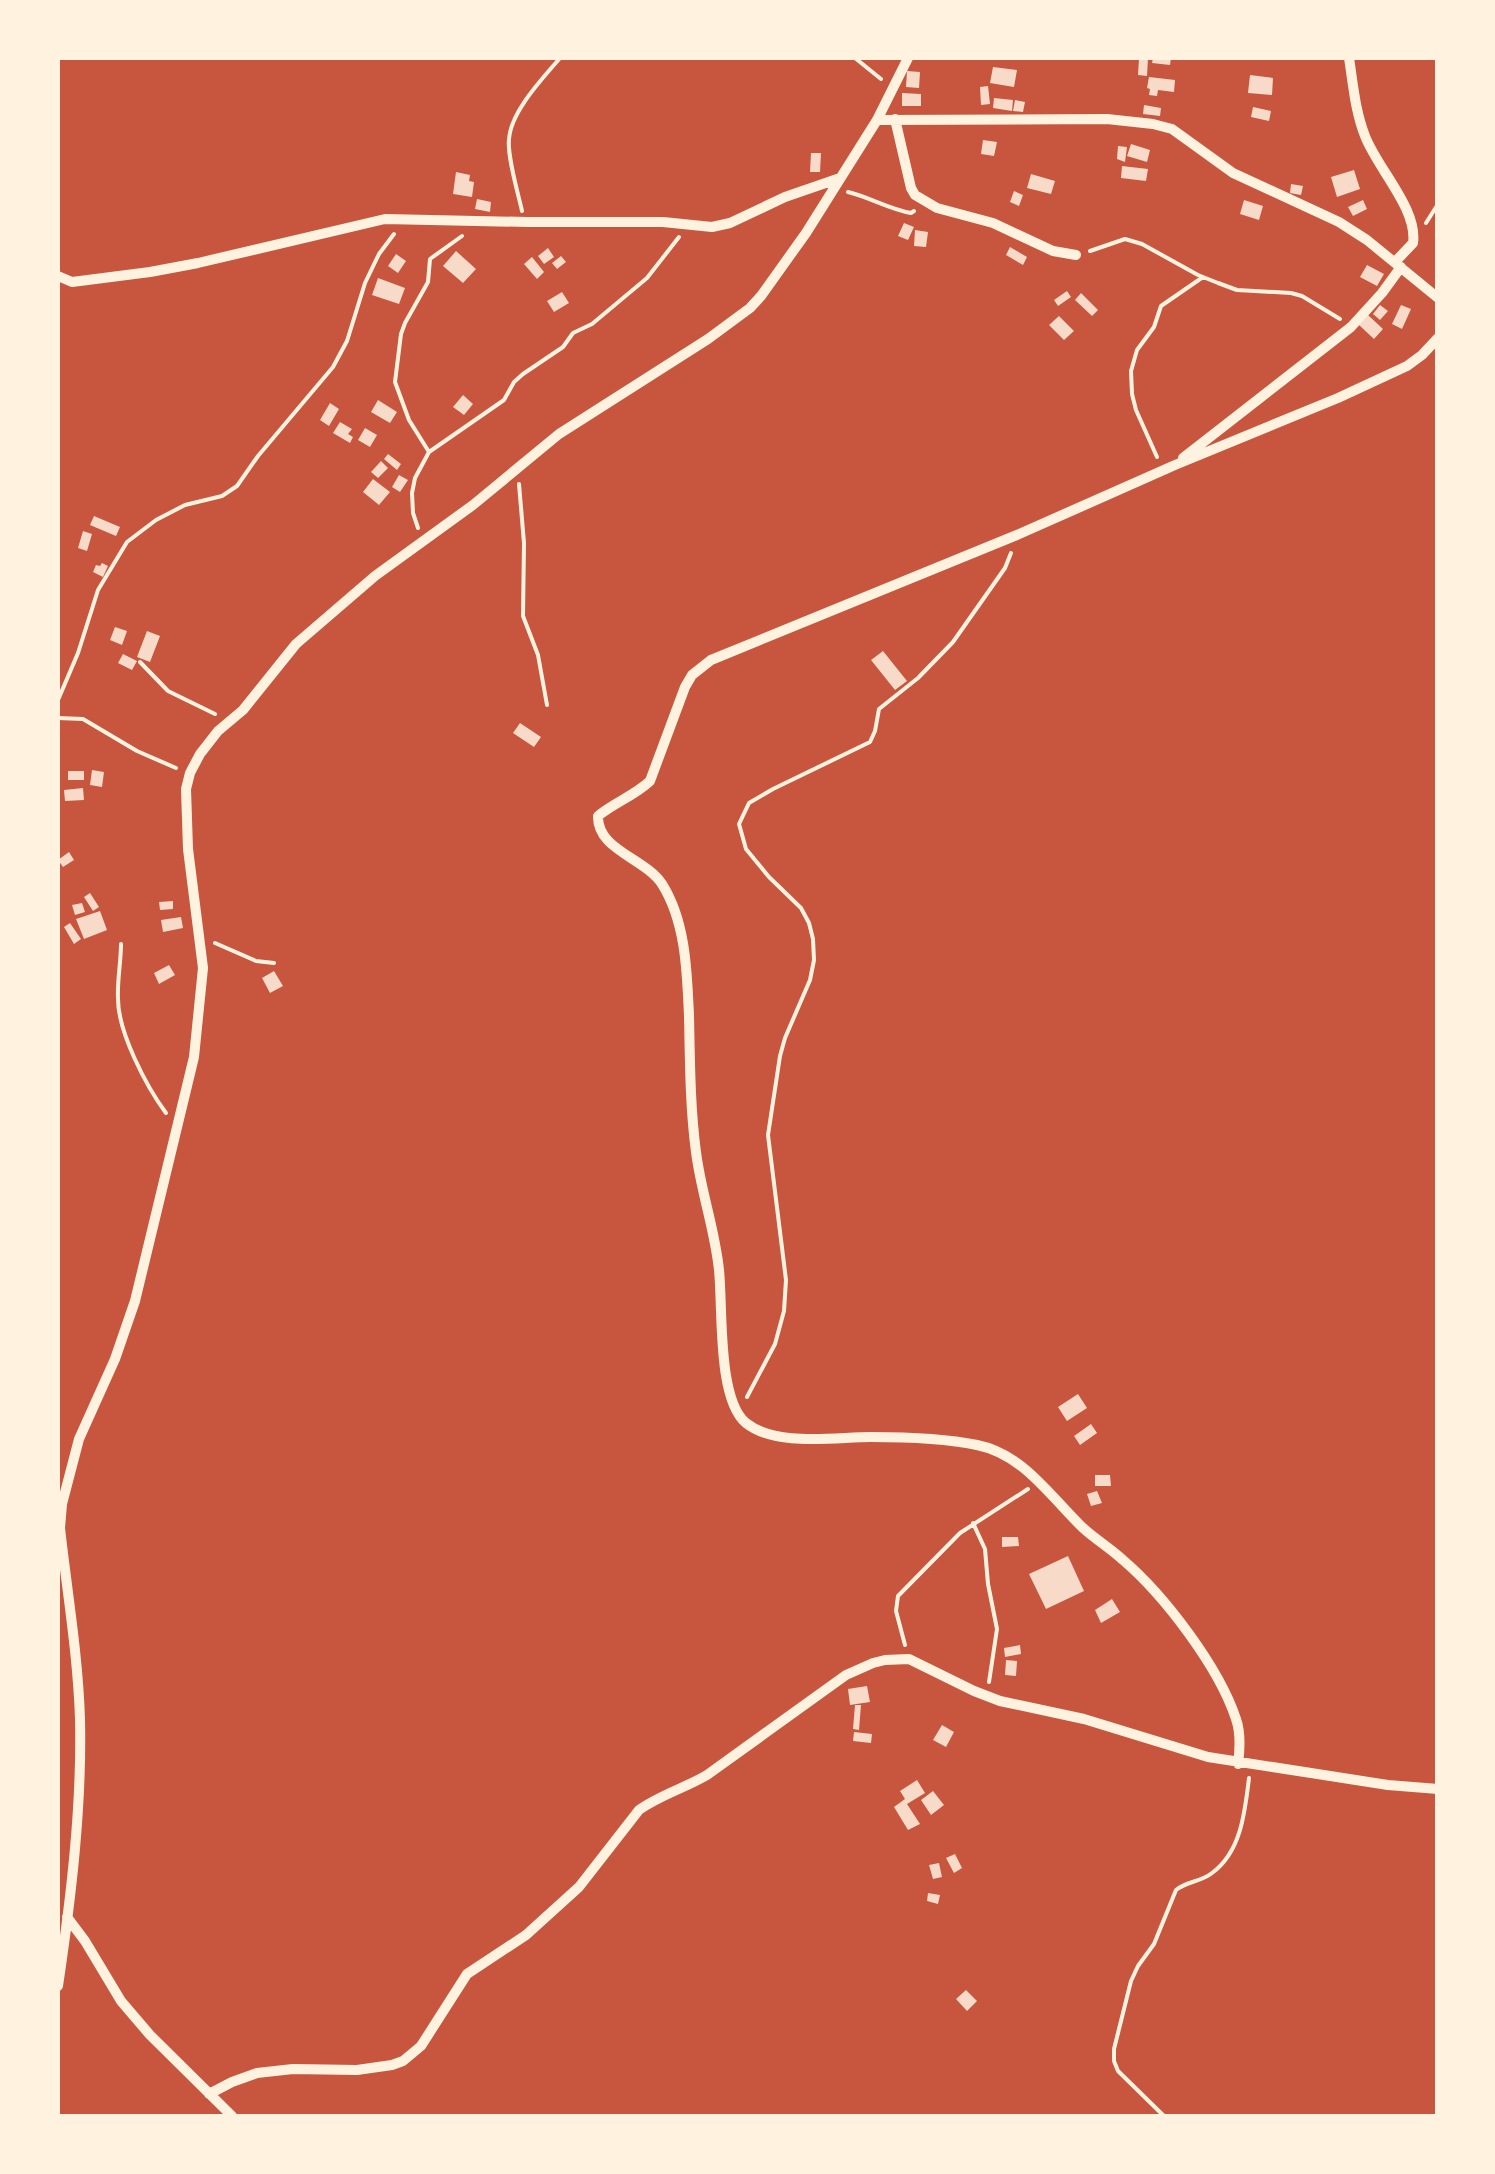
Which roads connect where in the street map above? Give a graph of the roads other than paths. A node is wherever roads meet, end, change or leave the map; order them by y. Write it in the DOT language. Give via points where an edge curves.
graph roads {
  1 [pos="908,58"];
  2 [pos="1349,58"];
  3 [pos="895,119"];
  4 [pos="877,120"];
  5 [pos="840,178"];
  6 [pos="1076,255"];
  7 [pos="1398,264"];
  8 [pos="58,276"];
  9 [pos="1438,298"];
  10 [pos="1438,338"];
  11 [pos="1169,467"];
  12 [pos="1244,1765"];
  13 [pos="1438,1788"];
  14 [pos="66,1917"];
  15 [pos="58,1986"];
  16 [pos="209,2094"];
  17 [pos="232,2116"];
  1 -- 4 [label="street"];
  2 -- 7 [label="street" via="1364,135 1412,223 1413,243"];
  3 -- 4 [label="street"];
  3 -- 6 [label="street" via="911,188 924,202"];
  3 -- 7 [label="street" via="1106,119 1172,129 1233,172 1339,222"];
  4 -- 5 [label="street"];
  5 -- 8 [label="street" via="720,226 405,218 150,272 72,282"];
  5 -- 14 [label="street" via="750,308 558,434 362,586 296,644 190,774 188,849 203,968 194,1056 135,1301 79,1439 62,1504 80,1716"];
  7 -- 9 [label="street"];
  7 -- 11 [label="street" via="1351,328"];
  10 -- 11 [label="street" via="1386,376"];
  11 -- 12 [label="street" via="711,660 692,675 650,781 598,816 598,828 653,873 682,937 696,1148 718,1267 727,1390 736,1413 759,1431 787,1438 976,1444 1010,1458 1150,1587 1198,1648 1236,1718"];
  12 -- 13 [label="street"];
  12 -- 16 [label="street" via="988,1697 909,1660 858,1668 707,1775 639,1810 565,1900 467,1974 421,2046 403,2061 357,2070 257,2073"];
  14 -- 15 [label="street"];
  14 -- 16 [label="street" via="120,2001"];
  16 -- 17 [label="street"];
}
